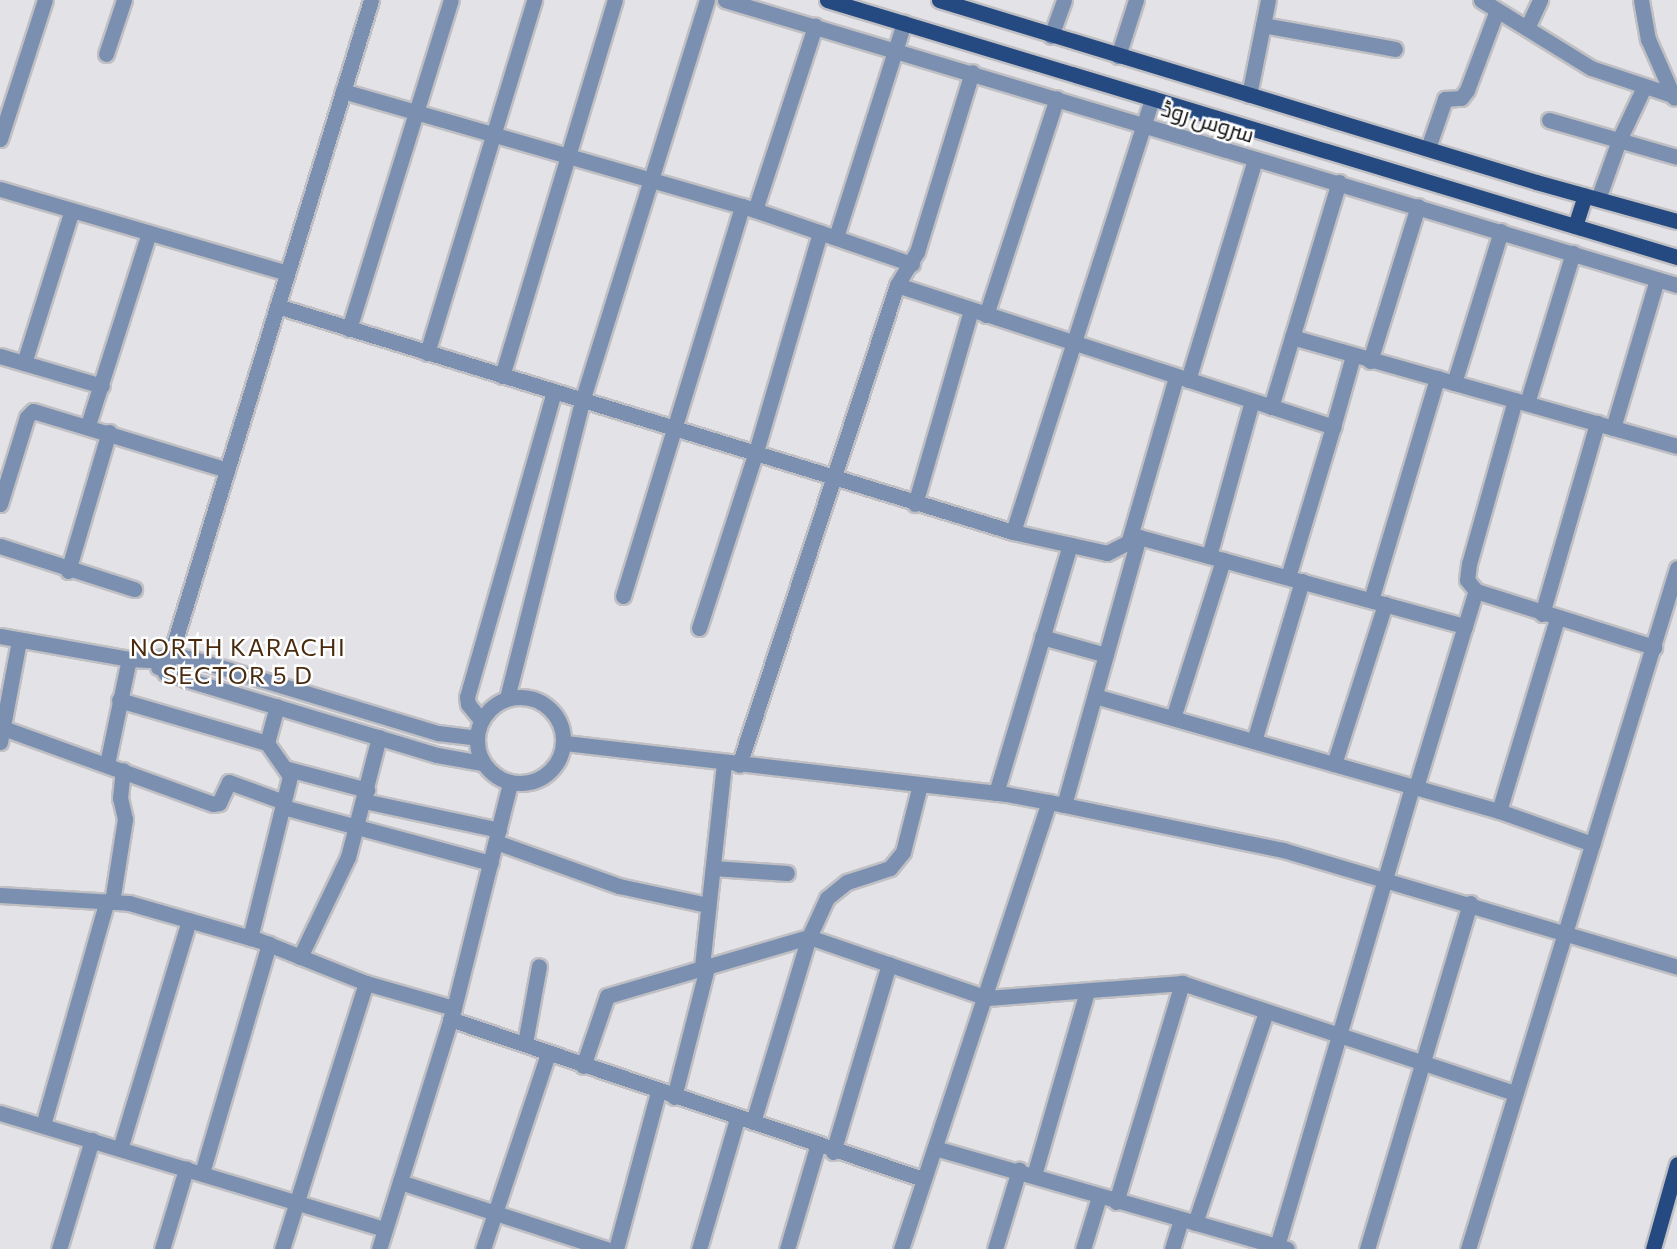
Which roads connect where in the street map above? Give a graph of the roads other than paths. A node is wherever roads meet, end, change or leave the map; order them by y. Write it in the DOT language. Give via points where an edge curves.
graph roads {
  1 [pos="45,0"];
  2 [pos="124,0"];
  3 [pos="371,0"];
  4 [pos="451,0"];
  5 [pos="534,0"];
  6 [pos="615,0"];
  7 [pos="707,0"];
  8 [pos="725,0"];
  9 [pos="826,0"];
  10 [pos="939,0"];
  11 [pos="1064,0"];
  12 [pos="1136,0"];
  13 [pos="1268,0"];
  14 [pos="1481,0"];
  15 [pos="1540,0"];
  16 [pos="1641,0"];
  17 [pos="980,6"];
  18 [pos="1497,10"];
  19 [pos="904,23"];
  20 [pos="1263,25"];
  21 [pos="815,26"];
  22 [pos="1527,28"];
  23 [pos="1051,36"];
  24 [pos="1395,49"];
  25 [pos="896,50"];
  26 [pos="106,54"];
  27 [pos="1118,56"];
  28 [pos="972,72"];
  29 [pos="1644,87"];
  30 [pos="343,91"];
  31 [pos="1249,95"];
  32 [pos="1673,97"];
  33 [pos="1057,98"];
  34 [pos="1152,98"];
  35 [pos="417,112"];
  36 [pos="1549,120"];
  37 [pos="1144,125"];
  38 [pos="1,133"];
  39 [pos="493,134"];
  40 [pos="1618,140"];
  41 [pos="1428,148"];
  42 [pos="568,156"];
  43 [pos="1677,158"];
  44 [pos="1256,159"];
  45 [pos="650,180"];
  46 [pos="1339,182"];
  47 [pos="0,189"];
  48 [pos="1591,197"];
  49 [pos="1418,206"];
  50 [pos="748,208"];
  51 [pos="72,210"];
  52 [pos="1677,221"];
  53 [pos="1575,226"];
  54 [pos="1501,231"];
  55 [pos="820,232"];
  56 [pos="150,233"];
  57 [pos="836,237"];
  58 [pos="1573,253"];
  59 [pos="1677,257"];
  60 [pos="912,264"];
  61 [pos="287,273"];
  62 [pos="1657,279"];
  63 [pos="897,285"];
  64 [pos="1677,285"];
  65 [pos="277,306"];
  66 [pos="979,313"];
  67 [pos="349,329"];
  68 [pos="1292,337"];
  69 [pos="1072,343"];
  70 [pos="427,353"];
  71 [pos="0,356"];
  72 [pos="1353,356"];
  73 [pos="1370,361"];
  74 [pos="24,363"];
  75 [pos="502,376"];
  76 [pos="1437,378"];
  77 [pos="1182,379"];
  78 [pos="1454,383"];
  79 [pos="102,386"];
  80 [pos="554,392"];
  81 [pos="582,401"];
  82 [pos="1252,401"];
  83 [pos="1521,402"];
  84 [pos="1271,407"];
  85 [pos="1597,423"];
  86 [pos="88,425"];
  87 [pos="1333,427"];
  88 [pos="1612,428"];
  89 [pos="673,429"];
  90 [pos="109,432"];
  91 [pos="1677,446"];
  92 [pos="755,455"];
  93 [pos="227,470"];
  94 [pos="834,480"];
  95 [pos="0,504"];
  96 [pos="915,504"];
  97 [pos="1013,532"];
  98 [pos="1134,538"];
  99 [pos="1070,544"];
  100 [pos="0,546"];
  101 [pos="1216,558"];
  102 [pos="1677,568"];
  103 [pos="68,571"];
  104 [pos="1295,579"];
  105 [pos="134,589"];
  106 [pos="1476,591"];
  107 [pos="623,596"];
  108 [pos="1378,602"];
  109 [pos="1542,614"];
  110 [pos="1557,619"];
  111 [pos="1465,626"];
  112 [pos="699,627"];
  113 [pos="0,636"];
  114 [pos="1042,637"];
  115 [pos="19,640"];
  116 [pos="1654,647"];
  117 [pos="171,655"];
  118 [pos="1106,655"];
  119 [pos="129,659"];
  120 [pos="149,660"];
  121 [pos="165,673"];
  122 [pos="1095,696"];
  123 [pos="507,698"];
  124 [pos="325,699"];
  125 [pos="119,700"];
  126 [pos="277,706"];
  127 [pos="1173,718"];
  128 [pos="319,719"];
  129 [pos="481,720"];
  130 [pos="1,735"];
  131 [pos="379,737"];
  132 [pos="476,738"];
  133 [pos="1254,741"];
  134 [pos="267,743"];
  135 [pos="565,743"];
  136 [pos="482,763"];
  137 [pos="107,764"];
  138 [pos="732,764"];
  139 [pos="1334,764"];
  140 [pos="288,769"];
  141 [pos="123,770"];
  142 [pos="510,783"];
  143 [pos="920,785"];
  144 [pos="1414,787"];
  145 [pos="996,793"];
  146 [pos="366,796"];
  147 [pos="283,804"];
  148 [pos="1056,804"];
  149 [pos="1499,811"];
  150 [pos="358,829"];
  151 [pos="497,836"];
  152 [pos="1592,844"];
  153 [pos="490,863"];
  154 [pos="713,868"];
  155 [pos="787,873"];
  156 [pos="1384,879"];
  157 [pos="0,895"];
  158 [pos="109,901"];
  159 [pos="1470,903"];
  160 [pos="708,905"];
  161 [pos="189,920"];
  162 [pos="1564,931"];
  163 [pos="809,937"];
  164 [pos="250,938"];
  165 [pos="269,944"];
  166 [pos="300,957"];
  167 [pos="889,964"];
  168 [pos="705,965"];
  169 [pos="539,966"];
  170 [pos="1677,967"];
  171 [pos="366,983"];
  172 [pos="1182,983"];
  173 [pos="1087,991"];
  174 [pos="987,998"];
  175 [pos="1266,1012"];
  176 [pos="452,1014"];
  177 [pos="1337,1036"];
  178 [pos="525,1043"];
  179 [pos="548,1054"];
  180 [pos="1423,1064"];
  181 [pos="583,1066"];
  182 [pos="658,1092"];
  183 [pos="1515,1093"];
  184 [pos="674,1097"];
  185 [pos="0,1113"];
  186 [pos="737,1119"];
  187 [pos="753,1122"];
  188 [pos="43,1125"];
  189 [pos="92,1140"];
  190 [pos="817,1147"];
  191 [pos="935,1148"];
  192 [pos="120,1149"];
  193 [pos="833,1152"];
  194 [pos="1677,1164"];
  195 [pos="186,1168"];
  196 [pos="1026,1172"];
  197 [pos="202,1173"];
  198 [pos="922,1179"];
  199 [pos="400,1182"];
  200 [pos="1098,1197"];
  201 [pos="295,1202"];
  202 [pos="1116,1202"];
  203 [pos="495,1213"];
  204 [pos="1188,1222"];
  205 [pos="386,1229"];
  206 [pos="1261,1245"];
  207 [pos="1282,1248"];
  208 [pos="58,1249"];
  209 [pos="162,1249"];
  210 [pos="282,1249"];
  211 [pos="379,1249"];
  212 [pos="483,1249"];
  213 [pos="606,1249"];
  214 [pos="616,1249"];
  215 [pos="699,1249"];
  216 [pos="787,1249"];
  217 [pos="901,1249"];
  218 [pos="995,1249"];
  219 [pos="1083,1249"];
  220 [pos="1172,1249"];
  221 [pos="1367,1249"];
  222 [pos="1468,1249"];
  223 [pos="1653,1249"];
  1 -- 38 [label="street"];
  2 -- 26 [label="street"];
  3 -- 30 [label="street"];
  4 -- 35 [label="street"];
  5 -- 39 [label="street"];
  6 -- 42 [label="street"];
  7 -- 45 [label="street"];
  8 -- 21 [label="street, سروس روڈ"];
  9 -- 19 [label="main road"];
  10 -- 17 [label="main road"];
  11 -- 23 [label="street"];
  12 -- 27 [label="street"];
  13 -- 20 [label="street"];
  14 -- 18 [label="street"];
  15 -- 22 [label="street"];
  16 -- 32 [label="street" via="1648,39"];
  17 -- 23 [label="main road"];
  18 -- 22 [label="street"];
  18 -- 41 [label="street" via="1467,90 1461,98 1444,99"];
  19 -- 25 [label="street"];
  19 -- 34 [label="main road"];
  20 -- 24 [label="street"];
  20 -- 31 [label="street"];
  21 -- 25 [label="street, سروس روڈ"];
  21 -- 50 [label="street"];
  22 -- 29 [label="street" via="1591,68"];
  23 -- 27 [label="main road"];
  25 -- 28 [label="street, سروس روڈ"];
  25 -- 57 [label="street"];
  27 -- 31 [label="main road"];
  28 -- 33 [label="street, سروس روڈ"];
  28 -- 60 [label="street"];
  29 -- 32 [label="street"];
  29 -- 40 [label="street"];
  30 -- 35 [label="street"];
  30 -- 61 [label="street"];
  31 -- 41 [label="main road"];
  33 -- 37 [label="street, سروس روڈ"];
  33 -- 66 [label="street"];
  34 -- 37 [label="street"];
  34 -- 53 [label="main road"];
  35 -- 39 [label="street"];
  35 -- 67 [label="street"];
  36 -- 40 [label="street"];
  37 -- 44 [label="street, سروس روڈ"];
  37 -- 69 [label="street"];
  39 -- 42 [label="street"];
  39 -- 70 [label="street"];
  40 -- 43 [label="street"];
  40 -- 48 [label="street"];
  41 -- 48 [label="main road"];
  42 -- 45 [label="street"];
  42 -- 75 [label="street"];
  44 -- 46 [label="street, سروس روڈ"];
  44 -- 77 [label="street"];
  45 -- 50 [label="street"];
  45 -- 81 [label="street"];
  46 -- 49 [label="street, سروس روڈ"];
  46 -- 68 [label="street"];
  47 -- 51 [label="street"];
  48 -- 52 [label="main road"];
  48 -- 53 [label="main road"];
  49 -- 54 [label="street, سروس روڈ"];
  49 -- 73 [label="street"];
  50 -- 55 [label="street"];
  50 -- 89 [label="street"];
  51 -- 56 [label="street"];
  51 -- 74 [label="street"];
  53 -- 59 [label="main road"];
  54 -- 58 [label="street, سروس روڈ"];
  54 -- 78 [label="street"];
  55 -- 57 [label="street"];
  55 -- 92 [label="street"];
  56 -- 61 [label="street"];
  56 -- 79 [label="street"];
  57 -- 60 [label="street"];
  58 -- 62 [label="street, سروس روڈ"];
  58 -- 83 [label="street"];
  60 -- 63 [label="street"];
  61 -- 65 [label="street"];
  62 -- 64 [label="street, سروس روڈ"];
  62 -- 88 [label="street"];
  63 -- 66 [label="street"];
  63 -- 94 [label="street"];
  65 -- 67 [label="street"];
  65 -- 93 [label="street"];
  66 -- 69 [label="street"];
  66 -- 96 [label="street"];
  67 -- 70 [label="street"];
  68 -- 72 [label="street"];
  68 -- 84 [label="street"];
  69 -- 77 [label="street"];
  69 -- 97 [label="street"];
  70 -- 75 [label="street"];
  71 -- 74 [label="street"];
  72 -- 73 [label="street"];
  72 -- 87 [label="street"];
  73 -- 76 [label="street"];
  74 -- 79 [label="street"];
  75 -- 80 [label="street"];
  76 -- 78 [label="street"];
  76 -- 108 [label="street"];
  77 -- 82 [label="street"];
  77 -- 98 [label="street"];
  78 -- 83 [label="street"];
  79 -- 86 [label="street"];
  80 -- 81 [label="street"];
  80 -- 129 [label="street" via="467,696 468,704"];
  81 -- 89 [label="street"];
  81 -- 123 [label="street"];
  82 -- 84 [label="street"];
  82 -- 101 [label="street"];
  83 -- 85 [label="street"];
  83 -- 106 [label="street" via="1469,564 1467,580"];
  84 -- 87 [label="street"];
  85 -- 88 [label="street"];
  85 -- 109 [label="street"];
  86 -- 90 [label="street"];
  86 -- 95 [label="street" via="33,411 27,417"];
  87 -- 104 [label="street"];
  88 -- 91 [label="street"];
  89 -- 92 [label="street"];
  89 -- 107 [label="street"];
  90 -- 93 [label="street"];
  90 -- 103 [label="street"];
  92 -- 94 [label="street"];
  92 -- 112 [label="street"];
  93 -- 117 [label="street"];
  94 -- 96 [label="street"];
  94 -- 138 [label="street"];
  96 -- 97 [label="street"];
  97 -- 99 [label="street"];
  98 -- 99 [label="street" via="1107,553"];
  98 -- 101 [label="street"];
  98 -- 118 [label="street"];
  99 -- 114 [label="street"];
  100 -- 103 [label="street"];
  101 -- 104 [label="street"];
  101 -- 127 [label="street"];
  102 -- 116 [label="street"];
  103 -- 105 [label="street"];
  104 -- 108 [label="street"];
  104 -- 133 [label="street"];
  106 -- 109 [label="street"];
  106 -- 111 [label="street"];
  108 -- 111 [label="street"];
  108 -- 139 [label="street"];
  109 -- 110 [label="street"];
  110 -- 116 [label="street"];
  110 -- 149 [label="street"];
  111 -- 144 [label="street"];
  113 -- 115 [label="street"];
  114 -- 118 [label="street"];
  114 -- 145 [label="street"];
  115 -- 119 [label="street"];
  115 -- 130 [label="street"];
  116 -- 152 [label="street"];
  117 -- 120 [label="street"];
  117 -- 121 [label="street"];
  117 -- 124 [label="street"];
  118 -- 122 [label="street"];
  119 -- 120 [label="street"];
  119 -- 125 [label="street"];
  120 -- 121 [label="street"];
  121 -- 126 [label="street"];
  122 -- 127 [label="street"];
  122 -- 148 [label="street"];
  123 -- 129 [label="street"];
  123 -- 135 [label="street" via="529,697 548,706 561,722"];
  124 -- 128 [label="street"];
  124 -- 132 [label="street" via="438,733"];
  125 -- 134 [label="street"];
  125 -- 137 [label="street"];
  126 -- 128 [label="street"];
  126 -- 134 [label="street"];
  127 -- 133 [label="street"];
  128 -- 131 [label="street"];
  129 -- 132 [label="street"];
  130 -- 137 [label="street"];
  131 -- 136 [label="street" via="437,755"];
  131 -- 146 [label="street"];
  132 -- 136 [label="street"];
  133 -- 139 [label="street"];
  134 -- 140 [label="street"];
  135 -- 138 [label="street"];
  135 -- 142 [label="street" via="556,767 536,782"];
  136 -- 142 [label="street" via="494,776"];
  137 -- 141 [label="street"];
  138 -- 143 [label="street"];
  138 -- 154 [label="street"];
  139 -- 144 [label="street"];
  140 -- 146 [label="street"];
  140 -- 147 [label="street"];
  141 -- 147 [label="street" via="213,804 219,803 229,782"];
  141 -- 158 [label="street" via="120,798 125,819"];
  142 -- 151 [label="street"];
  143 -- 145 [label="street"];
  143 -- 163 [label="street" via="903,852 890,867 847,882 827,898"];
  144 -- 149 [label="street"];
  144 -- 156 [label="street"];
  145 -- 148 [label="street"];
  146 -- 150 [label="street"];
  146 -- 151 [label="street"];
  147 -- 150 [label="street"];
  147 -- 164 [label="street"];
  148 -- 156 [label="street" via="1283,850"];
  148 -- 174 [label="street"];
  149 -- 152 [label="street"];
  150 -- 153 [label="street"];
  150 -- 166 [label="street"];
  151 -- 153 [label="street"];
  151 -- 160 [label="street" via="619,886"];
  152 -- 162 [label="street"];
  153 -- 176 [label="street"];
  154 -- 155 [label="street"];
  154 -- 160 [label="street"];
  156 -- 159 [label="street"];
  156 -- 177 [label="street"];
  157 -- 158 [label="street"];
  158 -- 161 [label="street"];
  158 -- 188 [label="street"];
  159 -- 162 [label="street"];
  159 -- 180 [label="street"];
  160 -- 168 [label="street"];
  161 -- 164 [label="street"];
  161 -- 192 [label="street"];
  162 -- 170 [label="street"];
  162 -- 183 [label="street"];
  163 -- 167 [label="street"];
  163 -- 168 [label="street"];
  163 -- 187 [label="street"];
  164 -- 165 [label="street"];
  165 -- 166 [label="street"];
  165 -- 197 [label="street"];
  166 -- 171 [label="street"];
  167 -- 174 [label="street"];
  167 -- 193 [label="street"];
  168 -- 181 [label="street" via="607,996"];
  168 -- 184 [label="street"];
  169 -- 178 [label="street"];
  171 -- 176 [label="street"];
  171 -- 201 [label="street"];
  172 -- 173 [label="street"];
  172 -- 175 [label="street"];
  172 -- 202 [label="street"];
  173 -- 174 [label="street"];
  173 -- 196 [label="street"];
  174 -- 191 [label="street"];
  175 -- 177 [label="street"];
  175 -- 204 [label="street"];
  176 -- 178 [label="street"];
  176 -- 199 [label="street"];
  177 -- 180 [label="street"];
  177 -- 207 [label="street"];
  178 -- 179 [label="street"];
  179 -- 181 [label="street"];
  179 -- 203 [label="street"];
  180 -- 183 [label="street"];
  180 -- 221 [label="street"];
  181 -- 182 [label="street"];
  182 -- 184 [label="street"];
  182 -- 214 [label="street"];
  183 -- 222 [label="street"];
  184 -- 186 [label="street"];
  185 -- 188 [label="street"];
  186 -- 187 [label="street"];
  186 -- 215 [label="street"];
  187 -- 190 [label="street"];
  188 -- 189 [label="street"];
  189 -- 192 [label="street"];
  189 -- 208 [label="street"];
  190 -- 193 [label="street"];
  190 -- 216 [label="street"];
  191 -- 196 [label="street"];
  191 -- 198 [label="street"];
  192 -- 195 [label="street"];
  193 -- 198 [label="street"];
  194 -- 223 [label="main road"];
  195 -- 197 [label="street"];
  195 -- 209 [label="street"];
  196 -- 200 [label="street"];
  196 -- 218 [label="street"];
  197 -- 201 [label="street"];
  198 -- 217 [label="street"];
  199 -- 203 [label="street"];
  199 -- 205 [label="street"];
  200 -- 202 [label="street"];
  200 -- 219 [label="street"];
  201 -- 205 [label="street"];
  201 -- 210 [label="street"];
  202 -- 204 [label="street"];
  203 -- 212 [label="street"];
  203 -- 213 [label="street"];
  204 -- 206 [label="street"];
  204 -- 220 [label="street"];
  205 -- 211 [label="street"];
  206 -- 207 [label="street"];
}
